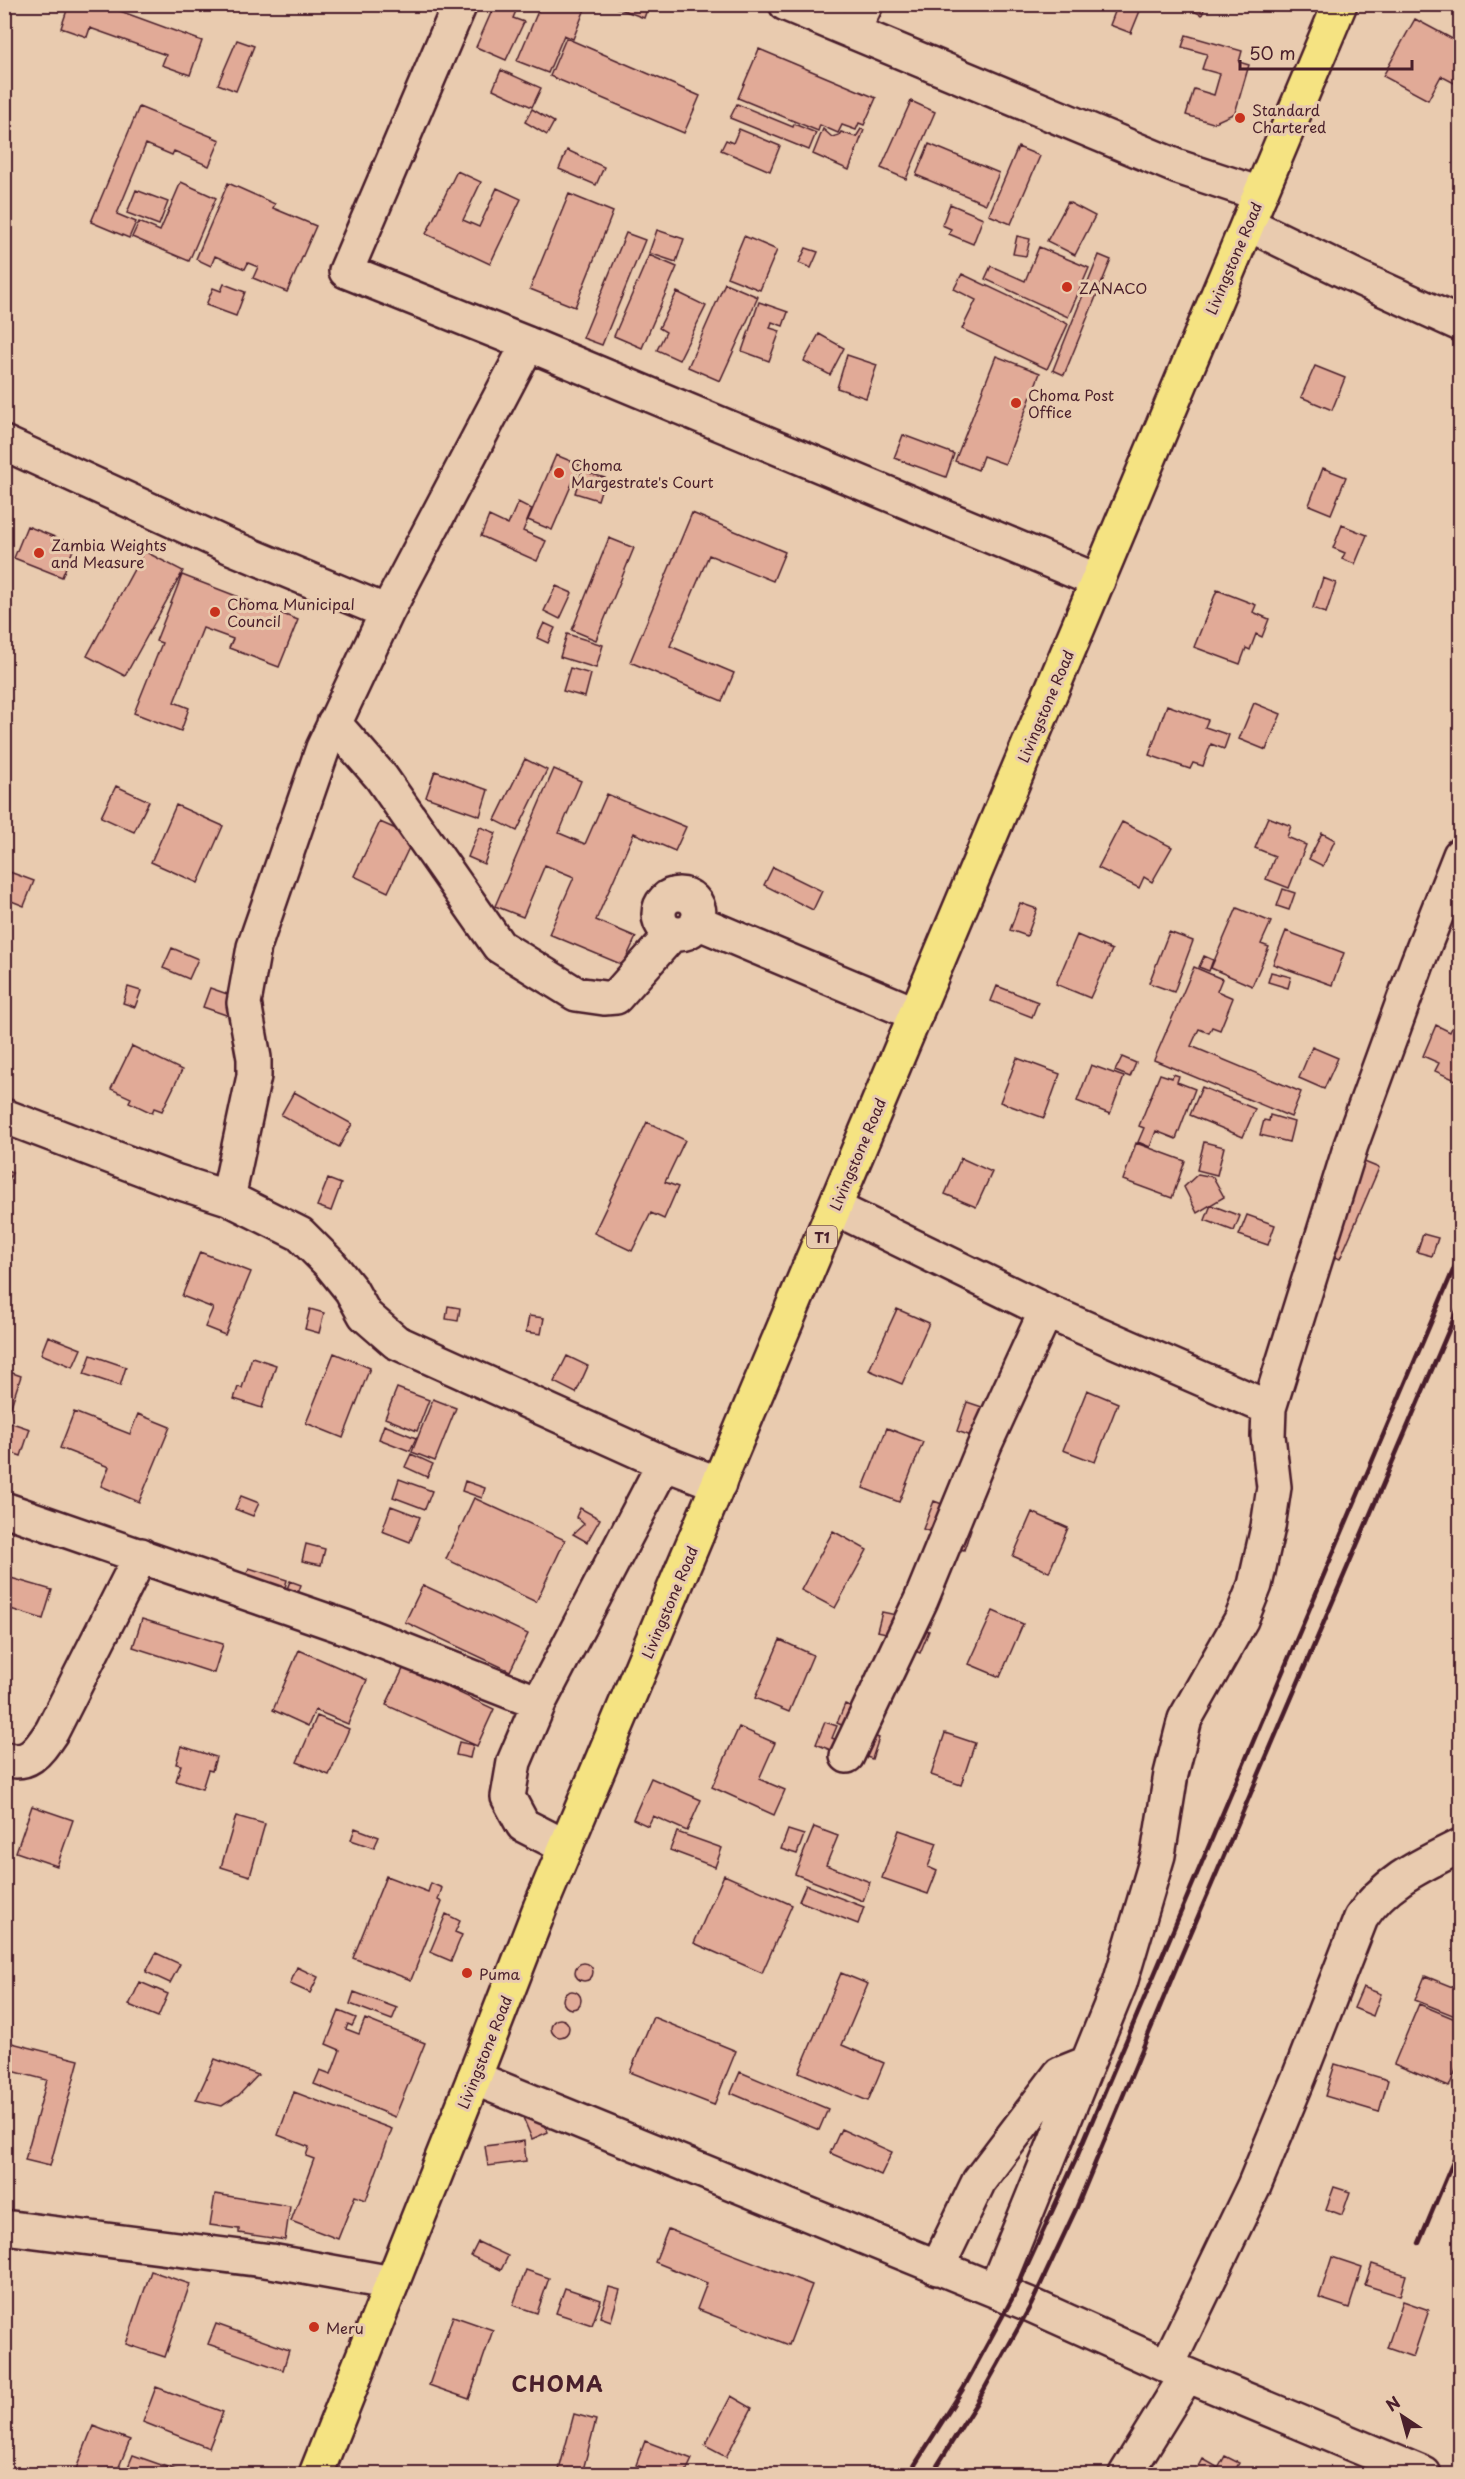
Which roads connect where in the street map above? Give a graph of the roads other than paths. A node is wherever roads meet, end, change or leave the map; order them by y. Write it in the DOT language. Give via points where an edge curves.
graph roads {
  1 [pos="460,4"];
  2 [pos="786,4"];
  3 [pos="1340,4"];
  4 [pos="859,18"];
  5 [pos="1260,194"];
  6 [pos="1248,224"];
  7 [pos="1461,324"];
  8 [pos="528,344"];
  9 [pos="4,443"];
  10 [pos="1098,581"];
  11 [pos="387,612"];
  12 [pos="334,723"];
  13 [pos="1461,855"];
  14 [pos="916,1014"];
  15 [pos="4,1116"];
  16 [pos="228,1198"];
  17 [pos="835,1208"];
  18 [pos="1046,1311"];
  19 [pos="1269,1408"];
  20 [pos="664,1463"];
  21 [pos="718,1484"];
  22 [pos="4,1509"];
  23 [pos="141,1555"];
  24 [pos="539,1703"];
  25 [pos="847,1756"];
  26 [pos="4,1759"];
  27 [pos="1461,1846"];
  28 [pos="566,1847"];
  29 [pos="1085,2064"];
  30 [pos="474,2078"];
  31 [pos="4,2227"];
  32 [pos="937,2268"];
  33 [pos="392,2283"];
  34 [pos="995,2290"];
  35 [pos="1177,2370"];
  36 [pos="316,2475"];
  37 [pos="1126,2475"];
  38 [pos="1424,2475"];
  1 -- 8 [label="street" via="346,272"];
  2 -- 4 [label="street"];
  3 -- 5 [label="highway, Livingstone Road / T1"];
  4 -- 5 [label="street" via="1178,168"];
  5 -- 6 [label="highway, Livingstone Road / T1"];
  6 -- 7 [label="street"];
  6 -- 10 [label="highway, Livingstone Road / T1"];
  8 -- 10 [label="street"];
  8 -- 11 [label="street"];
  9 -- 11 [label="street" via="233,548"];
  10 -- 14 [label="highway, Livingstone Road / T1"];
  11 -- 12 [label="street"];
  12 -- 14 [label="street" via="381,777 499,946 576,994 616,997 685,928"];
  12 -- 16 [label="street" via="254,947 247,978 244,1003 254,1076"];
  13 -- 19 [label="street" via="1351,1145"];
  14 -- 17 [label="highway, Livingstone Road / T1"];
  15 -- 16 [label="street"];
  16 -- 20 [label="street" via="300,1234 351,1290 365,1315 396,1342"];
  17 -- 18 [label="street"];
  17 -- 21 [label="highway, Livingstone Road / T1"];
  18 -- 19 [label="street"];
  18 -- 25 [label="street" via="985,1444 921,1600"];
  19 -- 29 [label="street" via="1274,1487 1255,1585 1241,1620 1185,1719 1171,1774 1158,1855 1120,1983"];
  20 -- 21 [label="street"];
  20 -- 24 [label="street"];
  21 -- 28 [label="highway, Livingstone Road / T1"];
  22 -- 23 [label="street"];
  23 -- 24 [label="street"];
  23 -- 26 [label="street" via="52,1731 27,1760 16,1763"];
  24 -- 28 [label="street" via="514,1762 508,1797 523,1825"];
  27 -- 35 [label="street" via="1411,1870 1373,1900 1361,1918"];
  28 -- 30 [label="highway, Livingstone Road / T1"];
  29 -- 32 [label="street" via="1060,2074 979,2181"];
  29 -- 34 [label="street"];
  30 -- 32 [label="street"];
  30 -- 33 [label="highway, Livingstone Road / T1"];
  31 -- 33 [label="street" via="272,2261"];
  32 -- 34 [label="street"];
  33 -- 36 [label="highway, Livingstone Road / T1"];
  34 -- 35 [label="street"];
  35 -- 37 [label="street"];
  35 -- 38 [label="street"];
}
